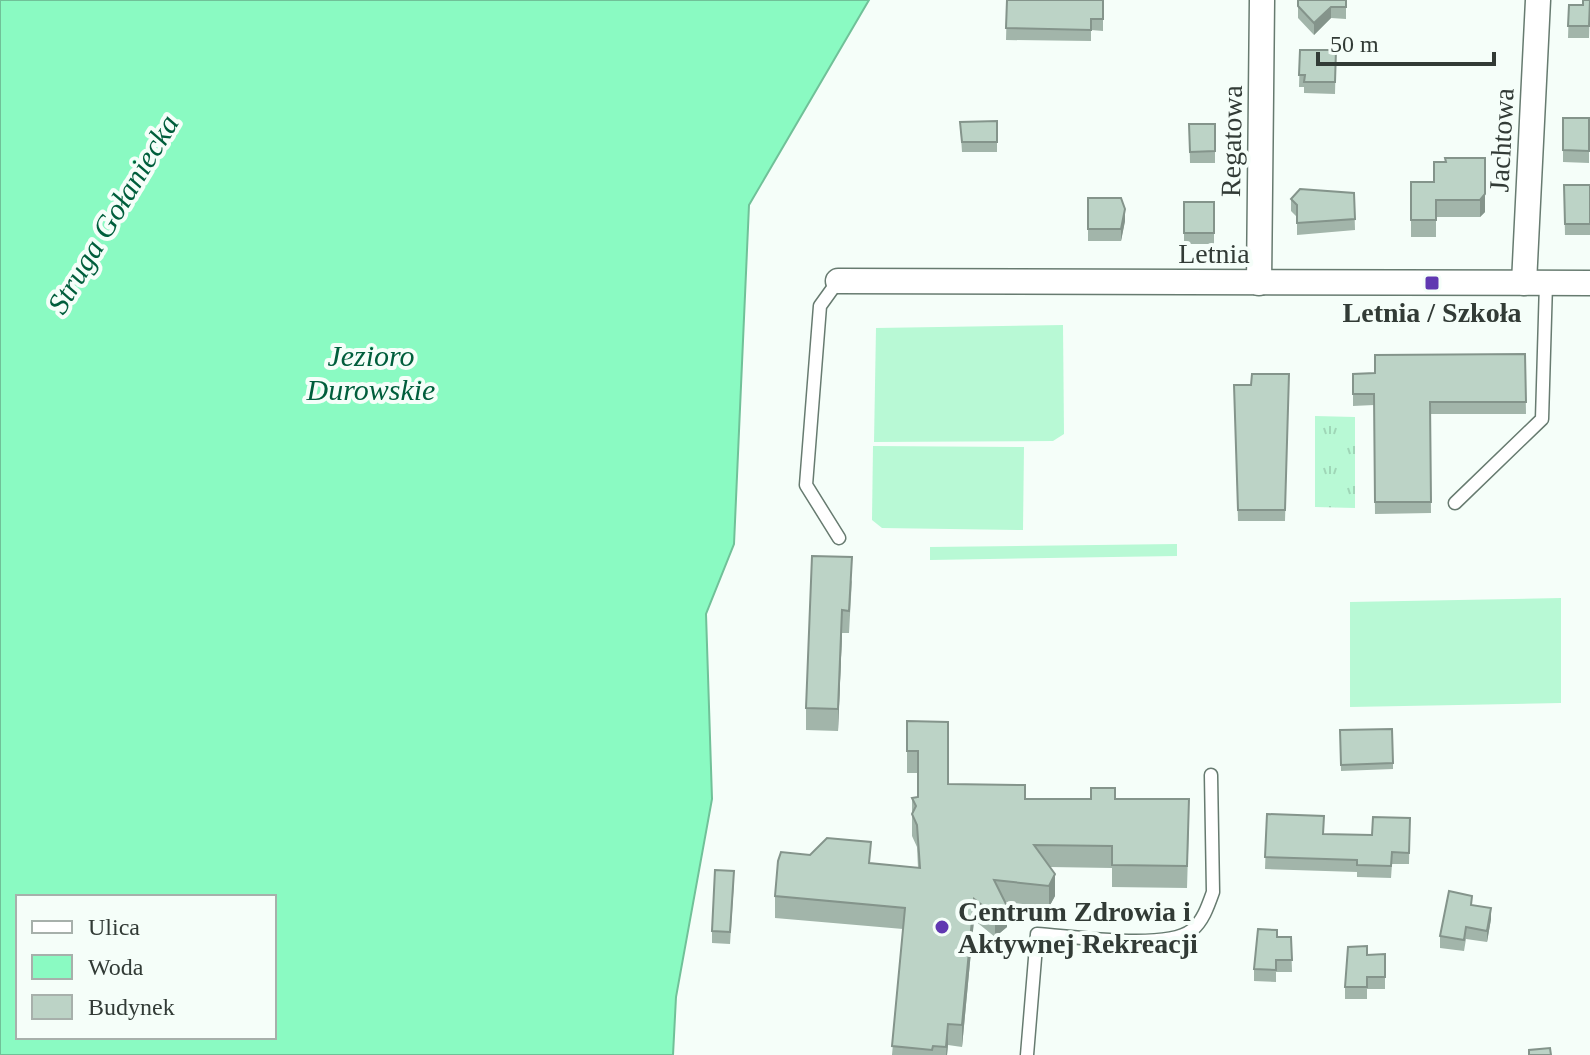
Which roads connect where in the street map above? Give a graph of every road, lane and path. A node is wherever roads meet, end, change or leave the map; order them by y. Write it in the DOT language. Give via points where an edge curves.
graph roads {
  1 [pos="1262,0"];
  2 [pos="1538,0"];
  3 [pos="838,281"];
  4 [pos="1259,283"];
  5 [pos="1535,283"];
  6 [pos="1590,283"];
  7 [pos="1455,503"];
  8 [pos="839,538"];
  9 [pos="1211,775"];
  10 [pos="1027,1055"];
  1 -- 4 [label="street, Regatowa"];
  2 -- 5 [label="street, Jachtowa"];
  3 -- 4 [label="street, Letnia"];
  3 -- 8 [label="lane" via="820,306 806,485"];
  4 -- 5 [label="street, Letnia"];
  5 -- 6 [label="street, Letnia"];
  5 -- 7 [label="lane" via="1542,419"];
  9 -- 10 [label="lane" via="1213,892 1207,910 1191,931 1164,940 1037,934"];
}
